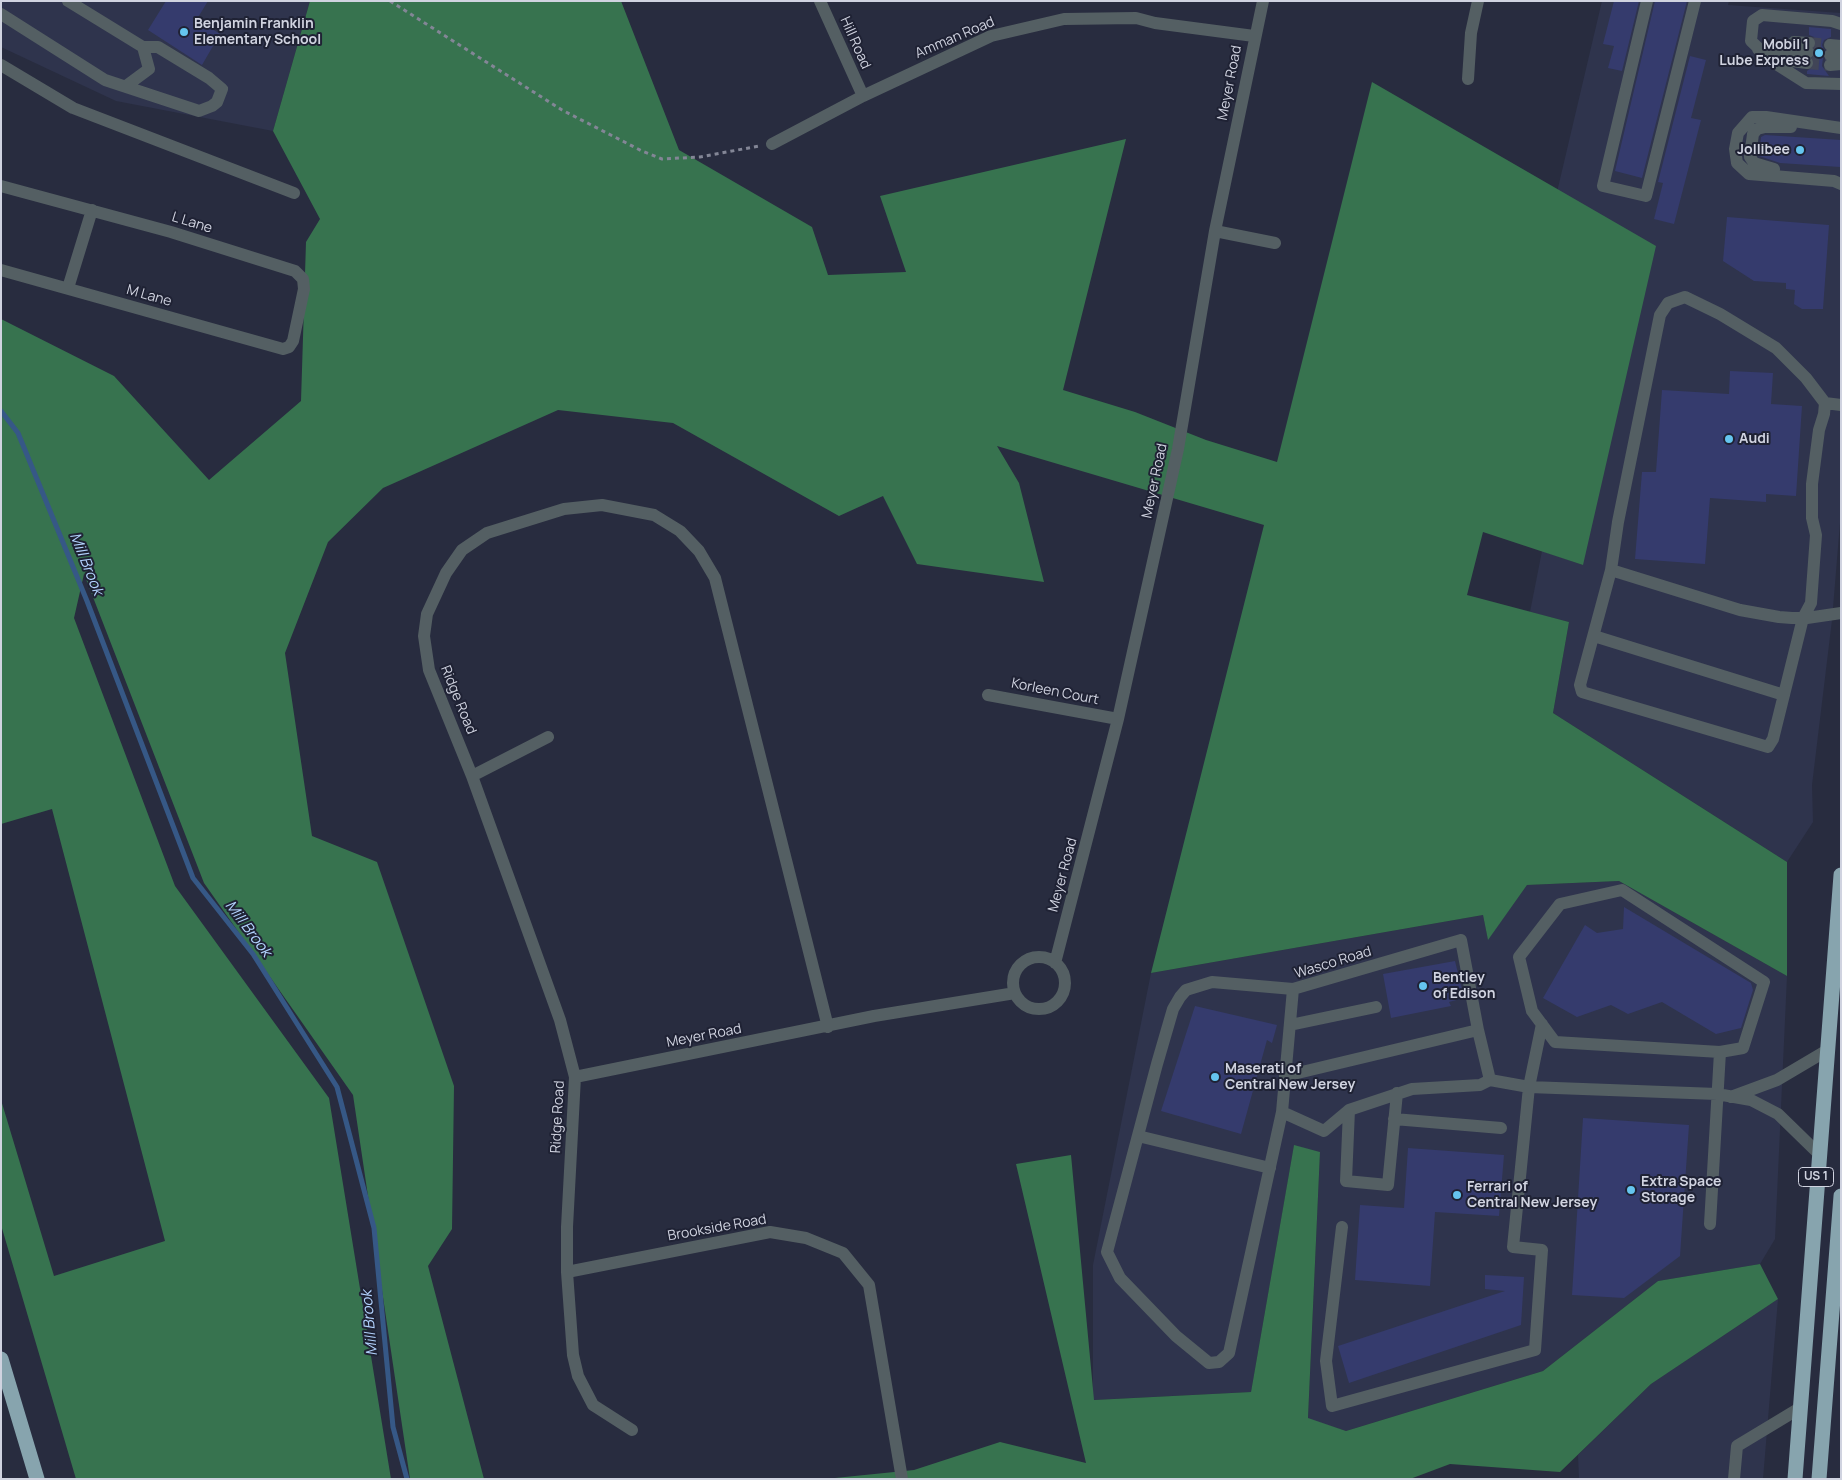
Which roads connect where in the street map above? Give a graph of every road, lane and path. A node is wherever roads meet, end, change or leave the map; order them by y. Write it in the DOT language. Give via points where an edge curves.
graph roads {
  1 [pos="68,1"];
  2 [pos="390,1"];
  3 [pos="820,1"];
  4 [pos="1263,1"];
  5 [pos="1478,1"];
  6 [pos="1647,1"];
  7 [pos="1695,1"];
  8 [pos="1,14"];
  9 [pos="1841,24"];
  10 [pos="1254,36"];
  11 [pos="143,47"];
  12 [pos="1758,49"];
  13 [pos="1787,51"];
  14 [pos="1,65"];
  15 [pos="1468,78"];
  16 [pos="1841,84"];
  17 [pos="126,86"];
  18 [pos="863,96"];
  19 [pos="1841,128"];
  20 [pos="772,144"];
  21 [pos="1837,182"];
  22 [pos="1,186"];
  23 [pos="294,193"];
  24 [pos="92,210"];
  25 [pos="1215,232"];
  26 [pos="1275,243"];
  27 [pos="1,270"];
  28 [pos="68,288"];
  29 [pos="289,347"];
  30 [pos="1825,403"];
  31 [pos="1841,405"];
  32 [pos="1611,570"];
  33 [pos="1841,613"];
  34 [pos="1803,618"];
  35 [pos="1594,636"];
  36 [pos="988,695"];
  37 [pos="1784,695"];
  38 [pos="1118,719"];
  39 [pos="548,737"];
  40 [pos="472,776"];
  41 [pos="1841,874"];
  42 [pos="1055,962"];
  43 [pos="1293,989"];
  44 [pos="1014,993"];
  45 [pos="1376,1007"];
  46 [pos="1542,1024"];
  47 [pos="1290,1025"];
  48 [pos="828,1027"];
  49 [pos="1478,1030"];
  50 [pos="1826,1051"];
  51 [pos="1720,1052"];
  52 [pos="1285,1076"];
  53 [pos="575,1077"];
  54 [pos="1490,1080"];
  55 [pos="1529,1087"];
  56 [pos="1397,1093"];
  57 [pos="1723,1095"];
  58 [pos="1349,1110"];
  59 [pos="1282,1112"];
  60 [pos="1394,1119"];
  61 [pos="1501,1128"];
  62 [pos="1138,1136"];
  63 [pos="1818,1153"];
  64 [pos="1270,1168"];
  65 [pos="1841,1196"];
  66 [pos="1710,1224"];
  67 [pos="1342,1227"];
  68 [pos="567,1272"];
  69 [pos="1,1359"];
  70 [pos="1800,1408"];
  71 [pos="632,1430"];
  72 [pos="37,1479"];
  73 [pos="902,1479"];
  74 [pos="1734,1479"];
  75 [pos="1795,1479"];
  76 [pos="1819,1479"];
  1 -- 11 [label="street"];
  2 -- 20 [label="path" via="562,110 662,159 700,157"];
  3 -- 18 [label="street, Hill Road"];
  4 -- 10 [label="street, Meyer Road"];
  5 -- 15 [label="street" via="1471,33"];
  6 -- 7 [label="street" via="1603,186 1646,196"];
  8 -- 17 [label="street" via="105,80"];
  9 -- 12 [label="street" via="1762,15 1751,25 1751,41"];
  10 -- 18 [label="street, Amman Road" via="1136,18 1064,19 991,36"];
  10 -- 25 [label="street, Meyer Road"];
  11 -- 17 [label="street" via="149,70"];
  11 -- 17 [label="street" via="158,47 209,78 222,89 220,96 212,106 199,110"];
  12 -- 13 [label="street"];
  12 -- 16 [label="street" via="1806,83"];
  13 -- 13 [label="street" via="1792,61 1808,53 1794,42"];
  14 -- 23 [label="street" via="73,108"];
  18 -- 20 [label="street, Amman Road"];
  19 -- 21 [label="street" via="1752,117 1738,133 1735,149 1737,163 1749,174"];
  22 -- 24 [label="street, L Lane"];
  24 -- 28 [label="street"];
  24 -- 29 [label="street, L Lane" via="295,271 303,279 304,290"];
  25 -- 26 [label="street"];
  25 -- 38 [label="street, Meyer Road" via="1178,449"];
  27 -- 28 [label="street, M Lane"];
  28 -- 29 [label="street, M Lane" via="283,349"];
  30 -- 31 [label="street"];
  30 -- 32 [label="street" via="1776,348 1685,297 1668,303 1660,315 1651,354"];
  30 -- 34 [label="street" via="1812,484 1812,518 1816,535 1811,603"];
  32 -- 34 [label="street" via="1740,610"];
  32 -- 35 [label="street"];
  33 -- 34 [label="street"];
  34 -- 37 [label="street"];
  35 -- 37 [label="street"];
  35 -- 37 [label="street" via="1580,685 1582,692 1599,698 1768,748"];
  36 -- 38 [label="street, Korleen Court"];
  38 -- 42 [label="street, Meyer Road"];
  39 -- 40 [label="street"];
  40 -- 48 [label="street, Ridge Road" via="429,670 424,636 427,614 446,572 462,550 487,533 564,509 602,505 654,515 680,532 699,551 715,578"];
  40 -- 53 [label="street, Ridge Road" via="560,1020"];
  41 -- 50 [label="highway, US 1"];
  42 -- 44 [label="street" via="1039,957 1023,962 1014,976"];
  42 -- 44 [label="street" via="1061,969 1065,986 1058,1001 1042,1009 1034,1009 1026,1006"];
  43 -- 47 [label="street, Wasco Road"];
  43 -- 49 [label="street, Wasco Road" via="1461,940"];
  43 -- 62 [label="street" via="1212,982 1186,990 1173,1009"];
  44 -- 48 [label="street, Meyer Road" via="874,1016"];
  45 -- 47 [label="street"];
  46 -- 51 [label="street" via="1555,1042"];
  46 -- 51 [label="street" via="1532,1011 1519,957 1560,904 1622,890 1764,982 1743,1048"];
  46 -- 55 [label="street"];
  47 -- 52 [label="street, Wasco Road"];
  48 -- 53 [label="street, Meyer Road"];
  49 -- 52 [label="street"];
  49 -- 54 [label="street, Wasco Road"];
  50 -- 57 [label="street" via="1778,1080"];
  50 -- 63 [label="highway, US 1"];
  51 -- 57 [label="street"];
  52 -- 59 [label="street, Wasco Road"];
  53 -- 68 [label="street, Ridge Road"];
  54 -- 55 [label="street"];
  54 -- 56 [label="street" via="1480,1086 1412,1089"];
  55 -- 57 [label="street"];
  55 -- 67 [label="street" via="1513,1247 1542,1250 1535,1350 1332,1406 1326,1361"];
  56 -- 58 [label="street"];
  56 -- 60 [label="street"];
  57 -- 63 [label="street" via="1751,1100 1778,1114"];
  57 -- 66 [label="street"];
  58 -- 59 [label="street" via="1324,1131"];
  58 -- 60 [label="street" via="1346,1181 1388,1185"];
  59 -- 64 [label="street, Wasco Road"];
  60 -- 61 [label="street"];
  62 -- 64 [label="street"];
  62 -- 64 [label="street, Wasco Road" via="1107,1252 1120,1278 1176,1336 1209,1363 1219,1362 1229,1353"];
  63 -- 70 [label="highway, US 1"];
  65 -- 76 [label="highway, US 1"];
  68 -- 71 [label="street, Ridge Road" via="573,1355 578,1376 593,1405"];
  68 -- 73 [label="street, Brookside Road" via="770,1232 806,1238 843,1253 869,1285"];
  69 -- 72 [label="highway"];
  70 -- 74 [label="street" via="1737,1446"];
  70 -- 75 [label="highway, US 1"];
}
